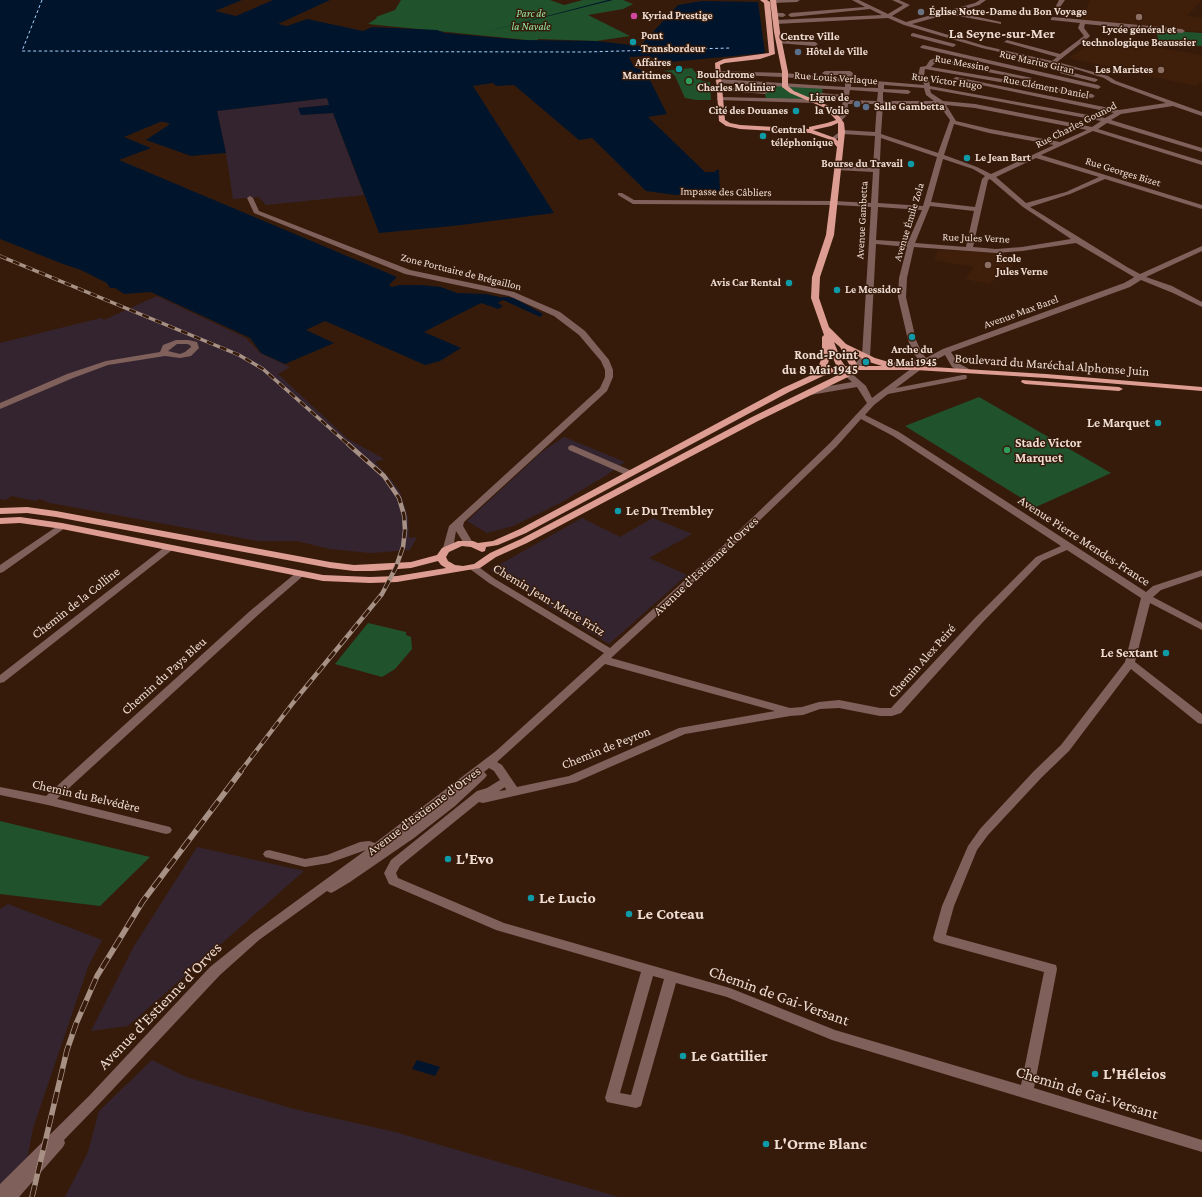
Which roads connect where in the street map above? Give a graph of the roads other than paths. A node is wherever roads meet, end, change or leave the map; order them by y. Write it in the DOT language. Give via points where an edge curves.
graph roads {
  1 [pos="763,0"];
  2 [pos="797,0"];
  3 [pos="894,0"];
  4 [pos="984,0"];
  5 [pos="1062,0"];
  6 [pos="773,1"];
  7 [pos="858,1"];
  8 [pos="869,7"];
  9 [pos="1056,9"];
  10 [pos="826,12"];
  11 [pos="948,12"];
  12 [pos="775,14"];
  13 [pos="783,15"];
  14 [pos="791,15"];
  15 [pos="888,16"];
  16 [pos="834,19"];
  17 [pos="1053,19"];
  18 [pos="776,22"];
  19 [pos="1083,22"];
  20 [pos="906,24"];
  21 [pos="999,24"];
  22 [pos="1182,31"];
  23 [pos="913,35"];
  24 [pos="779,42"];
  25 [pos="1007,42"];
  26 [pos="815,44"];
  27 [pos="924,47"];
  28 [pos="1060,56"];
  29 [pos="1052,63"];
  30 [pos="924,69"];
  31 [pos="718,72"];
  32 [pos="785,74"];
  33 [pos="1109,78"];
  34 [pos="1071,80"];
  35 [pos="718,81"];
  36 [pos="849,81"];
  37 [pos="1044,81"];
  38 [pos="763,84"];
  39 [pos="881,84"];
  40 [pos="784,85"];
  41 [pos="1065,85"];
  42 [pos="1038,87"];
  43 [pos="718,89"];
  44 [pos="846,89"];
  45 [pos="1097,89"];
  46 [pos="928,90"];
  47 [pos="881,91"];
  48 [pos="765,92"];
  49 [pos="821,95"];
  50 [pos="719,99"];
  51 [pos="845,99"];
  52 [pos="766,100"];
  53 [pos="814,101"];
  54 [pos="880,103"];
  55 [pos="941,103"];
  56 [pos="1174,103"];
  57 [pos="1083,105"];
  58 [pos="1119,112"];
  59 [pos="1202,114"];
  60 [pos="840,120"];
  61 [pos="1105,120"];
  62 [pos="952,122"];
  63 [pos="783,128"];
  64 [pos="1093,129"];
  65 [pos="842,132"];
  66 [pos="878,135"];
  67 [pos="833,139"];
  68 [pos="1061,144"];
  69 [pos="839,146"];
  70 [pos="1200,148"];
  71 [pos="1175,155"];
  72 [pos="1037,156"];
  73 [pos="941,157"];
  74 [pos="1202,163"];
  75 [pos="837,168"];
  76 [pos="876,170"];
  77 [pos="990,176"];
  78 [pos="1105,177"];
  79 [pos="620,194"];
  80 [pos="250,198"];
  81 [pos="834,204"];
  82 [pos="874,205"];
  83 [pos="926,206"];
  84 [pos="1025,206"];
  85 [pos="1202,207"];
  86 [pos="978,209"];
  87 [pos="1079,240"];
  88 [pos="872,242"];
  89 [pos="911,245"];
  90 [pos="1202,248"];
  91 [pos="969,250"];
  92 [pos="1110,259"];
  93 [pos="1124,269"];
  94 [pos="1141,277"];
  95 [pos="1128,283"];
  96 [pos="1165,288"];
  97 [pos="1174,291"];
  98 [pos="1202,305"];
  99 [pos="826,329"];
  100 [pos="843,346"];
  101 [pos="946,351"];
  102 [pos="166,353"];
  103 [pos="866,357"];
  104 [pos="925,362"];
  105 [pos="888,365"];
  106 [pos="855,368"];
  107 [pos="900,368"];
  108 [pos="916,368"];
  109 [pos="844,371"];
  110 [pos="820,374"];
  111 [pos="908,374"];
  112 [pos="965,374"];
  113 [pos="858,384"];
  114 [pos="1202,389"];
  115 [pos="885,392"];
  116 [pos="804,394"];
  117 [pos="1202,394"];
  118 [pos="869,405"];
  119 [pos="0,406"];
  120 [pos="859,415"];
  121 [pos="896,434"];
  122 [pos="572,448"];
  123 [pos="629,473"];
  124 [pos="0,511"];
  125 [pos="0,521"];
  126 [pos="459,522"];
  127 [pos="62,526"];
  128 [pos="468,543"];
  129 [pos="478,546"];
  130 [pos="1068,546"];
  131 [pos="169,548"];
  132 [pos="448,548"];
  133 [pos="442,557"];
  134 [pos="485,559"];
  135 [pos="473,567"];
  136 [pos="458,569"];
  137 [pos="0,570"];
  138 [pos="1202,573"];
  139 [pos="300,574"];
  140 [pos="1146,597"];
  141 [pos="1202,627"];
  142 [pos="608,656"];
  143 [pos="1130,663"];
  144 [pos="0,680"];
  145 [pos="746,700"];
  146 [pos="790,712"];
  147 [pos="748,719"];
  148 [pos="1202,720"];
  149 [pos="490,763"];
  150 [pos="506,781"];
  151 [pos="0,791"];
  152 [pos="514,792"];
  153 [pos="48,800"];
  154 [pos="472,802"];
  155 [pos="166,830"];
  156 [pos="379,852"];
  157 [pos="269,854"];
  158 [pos="648,970"];
  159 [pos="671,976"];
  160 [pos="1026,1092"];
  161 [pos="94,1100"];
  162 [pos="1202,1146"];
  163 [pos="0,1194"];
  164 [pos="10,1197"];
  1 -- 31 [label="main road" via="767,2 772,54 718,62"];
  2 -- 6 [label="street"];
  3 -- 15 [label="street" via="907,6"];
  4 -- 11 [label="street"];
  5 -- 9 [label="street"];
  6 -- 12 [label="main road"];
  7 -- 8 [label="street"];
  8 -- 10 [label="street"];
  8 -- 15 [label="street"];
  10 -- 14 [label="street"];
  10 -- 16 [label="street"];
  11 -- 20 [label="street"];
  11 -- 21 [label="street"];
  12 -- 13 [label="street"];
  12 -- 18 [label="main road"];
  15 -- 16 [label="street"];
  15 -- 20 [label="street"];
  16 -- 18 [label="street"];
  17 -- 19 [label="street"];
  18 -- 24 [label="main road"];
  19 -- 22 [label="street"];
  19 -- 28 [label="street" via="1081,28 1086,36"];
  20 -- 29 [label="street"];
  23 -- 45 [label="street"];
  24 -- 26 [label="street"];
  24 -- 32 [label="main road"];
  25 -- 28 [label="street"];
  27 -- 34 [label="street, Rue Marius Giran"];
  28 -- 29 [label="street"];
  29 -- 33 [label="street"];
  30 -- 37 [label="street" via="936,60"];
  30 -- 42 [label="street, Rue Messine"];
  30 -- 46 [label="street" via="921,76 926,78"];
  30 -- 57 [label="street, Rue Clément Daniel"];
  31 -- 32 [label="street, Rue Victor Hugo"];
  31 -- 35 [label="main road"];
  32 -- 36 [label="street, Rue Victor Hugo"];
  32 -- 36 [label="street" via="850,73"];
  32 -- 40 [label="main road"];
  33 -- 45 [label="street"];
  33 -- 56 [label="street"];
  34 -- 41 [label="street"];
  34 -- 45 [label="street, Rue Marius Giran"];
  35 -- 38 [label="street, Rue Louis Verlaque"];
  35 -- 43 [label="main road"];
  36 -- 39 [label="street, Rue Victor Hugo"];
  36 -- 44 [label="street"];
  37 -- 41 [label="street"];
  37 -- 42 [label="street"];
  38 -- 40 [label="street, Rue Louis Verlaque"];
  38 -- 48 [label="street"];
  39 -- 46 [label="street, Rue Victor Hugo"];
  39 -- 47 [label="street, Avenue Gambetta"];
  40 -- 44 [label="street, Rue Louis Verlaque"];
  40 -- 53 [label="main road" via="792,92"];
  41 -- 45 [label="street"];
  42 -- 45 [label="street, Rue Messine"];
  43 -- 48 [label="street"];
  43 -- 50 [label="main road"];
  44 -- 47 [label="street, Rue Louis Verlaque"];
  44 -- 51 [label="street"];
  45 -- 57 [label="street"];
  46 -- 47 [label="street, Rue Louis Verlaque"];
  46 -- 55 [label="street"];
  46 -- 61 [label="street, Rue Victor Hugo"];
  47 -- 54 [label="street, Avenue Gambetta"];
  48 -- 52 [label="street"];
  49 -- 51 [label="street"];
  50 -- 52 [label="street"];
  50 -- 63 [label="main road" via="722,121 728,125"];
  51 -- 54 [label="street"];
  51 -- 60 [label="street" via="844,116"];
  52 -- 53 [label="street"];
  53 -- 60 [label="main road" via="827,107"];
  54 -- 55 [label="street"];
  54 -- 66 [label="street, Avenue Gambetta"];
  55 -- 62 [label="street"];
  55 -- 64 [label="street" via="975,106"];
  56 -- 58 [label="street, Rue Charles Gounod"];
  56 -- 59 [label="street"];
  57 -- 58 [label="street, Rue Clément Daniel"];
  58 -- 61 [label="street, Rue Charles Gounod"];
  60 -- 63 [label="main road" via="824,127"];
  60 -- 65 [label="main road"];
  61 -- 64 [label="street, Rue Charles Gounod"];
  61 -- 70 [label="street, Rue Victor Hugo"];
  62 -- 68 [label="street"];
  62 -- 73 [label="street, Avenue Émile Zola"];
  63 -- 67 [label="main road" via="811,131"];
  64 -- 68 [label="street, Rue Charles Gounod"];
  64 -- 71 [label="street"];
  65 -- 66 [label="street"];
  65 -- 67 [label="street"];
  65 -- 69 [label="main road"];
  66 -- 73 [label="street"];
  66 -- 76 [label="street, Avenue Gambetta"];
  67 -- 69 [label="main road"];
  68 -- 72 [label="street, Rue Charles Gounod"];
  69 -- 75 [label="main road"];
  70 -- 71 [label="street"];
  71 -- 74 [label="street"];
  72 -- 77 [label="street, Rue Charles Gounod"];
  72 -- 78 [label="street, Rue Georges Bizet"];
  73 -- 77 [label="street" via="975,168"];
  73 -- 83 [label="street, Avenue Émile Zola"];
  75 -- 76 [label="street"];
  75 -- 81 [label="main road"];
  76 -- 82 [label="street, Avenue Gambetta"];
  77 -- 84 [label="street"];
  77 -- 86 [label="street" via="985,178"];
  78 -- 84 [label="street" via="1068,193"];
  78 -- 85 [label="street, Rue Georges Bizet"];
  79 -- 81 [label="street, Impasse des Câbliers" via="633,202"];
  80 -- 126 [label="street, Zone Portuaire de Brégaillon" via="256,212 408,272 511,294 557,314 582,333 605,360 609,377 604,390"];
  81 -- 82 [label="street, Impasse des Câbliers"];
  81 -- 99 [label="main road" via="830,235 816,277 815,298"];
  82 -- 83 [label="street, Impasse des Câbliers"];
  82 -- 88 [label="street, Avenue Gambetta"];
  83 -- 86 [label="street, Impasse des Câbliers"];
  83 -- 89 [label="street, Avenue Émile Zola"];
  84 -- 87 [label="street"];
  86 -- 91 [label="street"];
  87 -- 91 [label="street, Rue Jules Verne" via="1022,249"];
  87 -- 92 [label="street"];
  88 -- 89 [label="street, Rue Jules Verne"];
  88 -- 103 [label="street, Avenue Gambetta"];
  89 -- 91 [label="street, Rue Jules Verne"];
  89 -- 104 [label="street, Avenue Émile Zola" via="902,297 912,340"];
  90 -- 94 [label="street, Avenue Max Barel"];
  92 -- 93 [label="street"];
  92 -- 94 [label="street"];
  93 -- 94 [label="street"];
  93 -- 95 [label="street"];
  94 -- 95 [label="street, Avenue Max Barel"];
  94 -- 96 [label="street"];
  94 -- 97 [label="street"];
  95 -- 96 [label="street"];
  95 -- 101 [label="street, Avenue Max Barel"];
  96 -- 97 [label="street"];
  97 -- 98 [label="street"];
  99 -- 100 [label="main road"];
  99 -- 109 [label="main road"];
  99 -- 110 [label="main road" via="826,357"];
  100 -- 103 [label="main road"];
  100 -- 106 [label="main road"];
  101 -- 104 [label="street, Avenue Max Barel"];
  101 -- 112 [label="street"];
  102 -- 119 [label="street" via="106,364 70,376"];
  103 -- 105 [label="main road"];
  103 -- 106 [label="street"];
  104 -- 105 [label="street, Avenue Max Barel"];
  104 -- 108 [label="street, Avenue Max Barel"];
  105 -- 107 [label="main road"];
  106 -- 107 [label="main road"];
  106 -- 109 [label="main road"];
  107 -- 108 [label="main road, Boulevard du Maréchal Alphonse Juin"];
  107 -- 111 [label="street"];
  108 -- 111 [label="street, Avenue Max Barel"];
  108 -- 112 [label="main road, Boulevard du Maréchal Alphonse Juin"];
  109 -- 110 [label="main road"];
  109 -- 111 [label="main road"];
  109 -- 113 [label="street"];
  109 -- 116 [label="main road"];
  110 -- 123 [label="main road"];
  111 -- 112 [label="main road, Boulevard du Maréchal Alphonse Juin"];
  111 -- 115 [label="street, Avenue d'Estienne d'Orves"];
  112 -- 114 [label="main road, Boulevard du Maréchal Alphonse Juin" via="1046,376"];
  112 -- 115 [label="street"];
  112 -- 117 [label="main road, Boulevard du Maréchal Alphonse Juin"];
  113 -- 116 [label="street"];
  113 -- 118 [label="street"];
  115 -- 118 [label="street, Avenue d'Estienne d'Orves"];
  116 -- 134 [label="main road"];
  118 -- 120 [label="street, Avenue d'Estienne d'Orves"];
  118 -- 121 [label="street"];
  120 -- 121 [label="street"];
  120 -- 142 [label="street, Avenue d'Estienne d'Orves" via="834,445"];
  121 -- 130 [label="street, Avenue Pierre Mendes-France"];
  122 -- 123 [label="street"];
  123 -- 129 [label="main road" via="522,531 495,543"];
  124 -- 133 [label="main road" via="27,510 56,514 354,568 396,567"];
  125 -- 127 [label="main road" via="20,520"];
  126 -- 128 [label="street" via="458,526"];
  126 -- 132 [label="street, Zone Portuaire de Brégaillon" via="449,534"];
  127 -- 131 [label="main road"];
  127 -- 137 [label="street"];
  128 -- 129 [label="main road"];
  128 -- 132 [label="main road"];
  129 -- 134 [label="main road" via="485,552"];
  130 -- 140 [label="street, Avenue Pierre Mendes-France"];
  130 -- 146 [label="street, Chemin Alex Peiré" via="1039,559 897,710 880,712 839,704"];
  131 -- 139 [label="main road"];
  131 -- 144 [label="street, Chemin de la Colline"];
  132 -- 133 [label="main road" via="444,550"];
  133 -- 136 [label="main road" via="444,563"];
  134 -- 135 [label="main road"];
  135 -- 136 [label="main road"];
  135 -- 142 [label="street, Chemin Jean-Marie Fritz"];
  136 -- 139 [label="main road" via="390,580 323,578"];
  138 -- 140 [label="street" via="1157,588"];
  139 -- 153 [label="street, Chemin du Pays Bleu"];
  140 -- 141 [label="street"];
  140 -- 143 [label="street, Avenue Pierre Mendes-France"];
  142 -- 145 [label="street, Chemin Alex Peiré"];
  142 -- 149 [label="street, Avenue d'Estienne d'Orves"];
  143 -- 148 [label="street"];
  143 -- 160 [label="street, Avenue Pierre Mendes-France" via="1065,748 984,832 972,849 948,906 939,938 1051,969"];
  145 -- 146 [label="street, Chemin Alex Peiré"];
  145 -- 147 [label="street" via="750,708"];
  146 -- 147 [label="street, Chemin de Peyron"];
  147 -- 152 [label="street, Chemin de Peyron" via="684,731 572,779"];
  149 -- 150 [label="street" via="498,768"];
  149 -- 156 [label="street, Avenue d'Estienne d'Orves" via="451,803"];
  150 -- 152 [label="street"];
  150 -- 154 [label="street, Chemin de Gai-Versant" via="481,794"];
  151 -- 153 [label="street, Chemin du Belvédère"];
  152 -- 154 [label="street, Chemin de Gai-Versant"];
  153 -- 155 [label="street, Chemin du Belvédère"];
  154 -- 158 [label="street, Chemin de Gai-Versant" via="395,863 390,873 393,882 500,928"];
  156 -- 157 [label="street" via="369,845 360,846 329,859 305,863"];
  156 -- 161 [label="street, Avenue d'Estienne d'Orves" via="346,879 291,911 255,937 215,971"];
  158 -- 159 [label="street, Chemin de Gai-Versant"];
  158 -- 159 [label="street" via="612,1098 636,1102"];
  159 -- 160 [label="street, Chemin de Gai-Versant" via="730,993 832,1035"];
  160 -- 162 [label="street, Chemin de Gai-Versant"];
  161 -- 163 [label="street, Avenue d'Estienne d'Orves"];
  161 -- 164 [label="street, Avenue d'Estienne d'Orves"];
}
